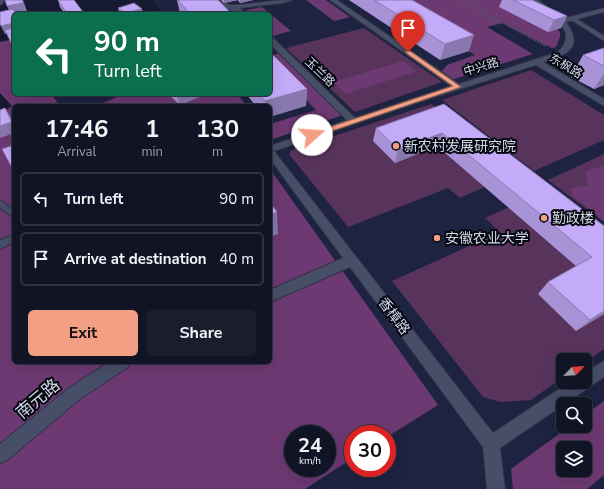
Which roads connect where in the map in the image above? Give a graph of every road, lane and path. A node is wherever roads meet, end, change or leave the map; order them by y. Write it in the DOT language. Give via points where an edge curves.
graph roads {
  1 [pos="217,0"];
  2 [pos="289,0"];
  3 [pos="333,0"];
  4 [pos="460,0"];
  5 [pos="534,0"];
  6 [pos="236,7"];
  7 [pos="604,10"];
  8 [pos="241,12"];
  9 [pos="572,18"];
  10 [pos="561,21"];
  11 [pos="604,39"];
  12 [pos="272,42"];
  13 [pos="561,54"];
  14 [pos="537,62"];
  15 [pos="458,87"];
  16 [pos="604,103"];
  17 [pos="353,121"];
  18 [pos="272,150"];
  19 [pos="272,154"];
  20 [pos="0,203"];
  21 [pos="12,213"];
  22 [pos="12,239"];
  23 [pos="0,245"];
  24 [pos="352,260"];
  25 [pos="272,295"];
  26 [pos="119,364"];
  27 [pos="604,368"];
  28 [pos="592,376"];
  29 [pos="574,389"];
  30 [pos="491,444"];
  31 [pos="0,455"];
  32 [pos="496,489"];
  1 -- 6 [label="street" via="221,4"];
  2 -- 6 [label="street"];
  3 -- 15 [label="street"];
  4 -- 13 [label="path"];
  5 -- 10 [label="street"];
  6 -- 8 [label="street"];
  7 -- 9 [label="street"];
  9 -- 10 [label="street"];
  9 -- 11 [label="lane"];
  10 -- 13 [label="street" via="571,38 567,50"];
  12 -- 17 [label="street, 玉兰路"];
  13 -- 14 [label="street, 中兴路"];
  14 -- 15 [label="street, 中兴路"];
  14 -- 16 [label="street, 东枫路"];
  15 -- 17 [label="street, 中兴路"];
  17 -- 18 [label="street, 中兴路"];
  19 -- 24 [label="street, 香樟路"];
  20 -- 21 [label="lane"];
  22 -- 23 [label="lane"];
  24 -- 25 [label="street"];
  24 -- 30 [label="street, 香樟路"];
  26 -- 31 [label="street, 南元路" via="72,394"];
  27 -- 28 [label="street"];
  29 -- 30 [label="street"];
  30 -- 32 [label="street"];
}
